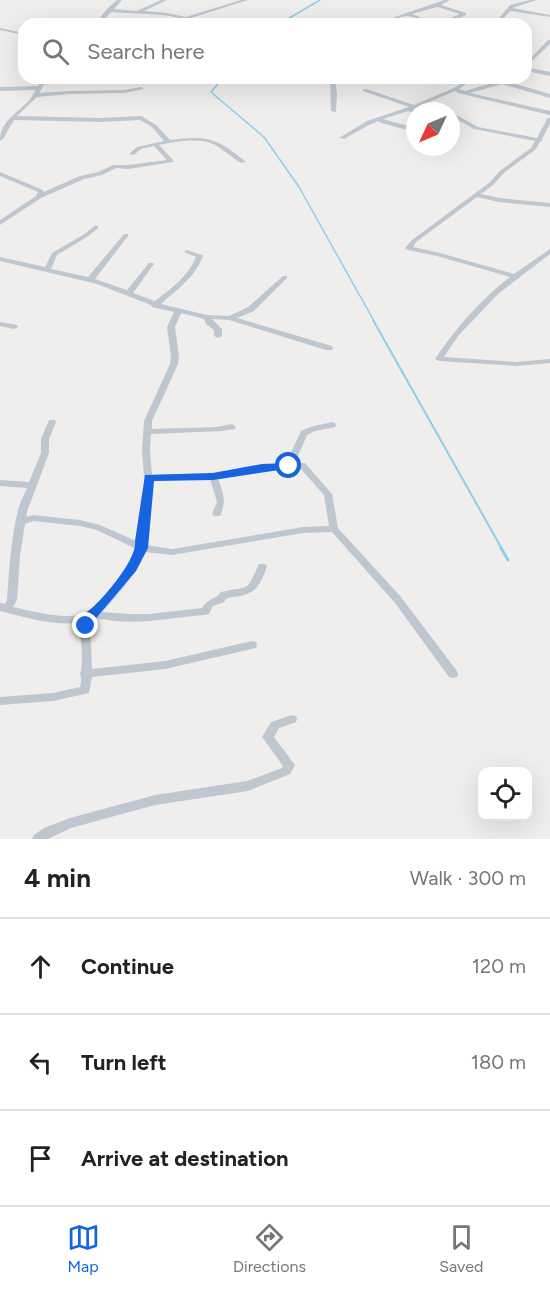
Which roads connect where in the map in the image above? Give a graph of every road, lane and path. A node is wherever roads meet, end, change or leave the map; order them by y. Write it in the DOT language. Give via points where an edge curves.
graph roads {
  1 [pos="120,0"];
  2 [pos="165,0"];
  3 [pos="246,0"];
  4 [pos="448,0"];
  5 [pos="535,0"];
  6 [pos="437,5"];
  7 [pos="508,9"];
  8 [pos="109,10"];
  9 [pos="138,12"];
  10 [pos="399,12"];
  11 [pos="408,14"];
  12 [pos="550,16"];
  13 [pos="102,18"];
  14 [pos="185,18"];
  15 [pos="396,18"];
  16 [pos="418,18"];
  17 [pos="457,18"];
  18 [pos="501,18"];
  19 [pos="0,28"];
  20 [pos="18,32"];
  21 [pos="550,41"];
  22 [pos="542,48"];
  23 [pos="550,51"];
  24 [pos="532,60"];
  25 [pos="532,69"];
  26 [pos="550,74"];
  27 [pos="41,84"];
  28 [pos="334,84"];
  29 [pos="463,84"];
  30 [pos="495,84"];
  31 [pos="509,84"];
  32 [pos="39,88"];
  33 [pos="0,89"];
  34 [pos="141,89"];
  35 [pos="456,89"];
  36 [pos="365,90"];
  37 [pos="464,93"];
  38 [pos="57,94"];
  39 [pos="35,95"];
  40 [pos="550,96"];
  41 [pos="114,99"];
  42 [pos="424,102"];
  43 [pos="406,107"];
  44 [pos="334,111"];
  45 [pos="406,111"];
  46 [pos="550,113"];
  47 [pos="380,119"];
  48 [pos="460,119"];
  49 [pos="550,119"];
  50 [pos="10,121"];
  51 [pos="0,122"];
  52 [pos="406,128"];
  53 [pos="342,138"];
  54 [pos="0,139"];
  55 [pos="540,140"];
  56 [pos="168,141"];
  57 [pos="155,144"];
  58 [pos="132,154"];
  59 [pos="243,162"];
  60 [pos="0,174"];
  61 [pos="477,195"];
  62 [pos="39,197"];
  63 [pos="550,205"];
  64 [pos="0,224"];
  65 [pos="96,227"];
  66 [pos="126,235"];
  67 [pos="550,250"];
  68 [pos="187,252"];
  69 [pos="0,259"];
  70 [pos="151,264"];
  71 [pos="47,270"];
  72 [pos="516,276"];
  73 [pos="285,277"];
  74 [pos="90,280"];
  75 [pos="128,294"];
  76 [pos="155,305"];
  77 [pos="179,310"];
  78 [pos="207,317"];
  79 [pos="230,318"];
  80 [pos="0,324"];
  81 [pos="14,327"];
  82 [pos="218,336"];
  83 [pos="329,348"];
  84 [pos="550,361"];
  85 [pos="52,422"];
  86 [pos="332,425"];
  87 [pos="232,427"];
  88 [pos="148,431"];
  89 [pos="289,466"];
  90 [pos="213,476"];
  91 [pos="149,478"];
  92 [pos="0,483"];
  93 [pos="33,485"];
  94 [pos="217,514"];
  95 [pos="20,522"];
  96 [pos="334,529"];
  97 [pos="142,548"];
  98 [pos="262,566"];
  99 [pos="3,608"];
  100 [pos="87,617"];
  101 [pos="252,645"];
  102 [pos="85,674"];
  103 [pos="453,674"];
  104 [pos="0,701"];
  105 [pos="292,718"];
  106 [pos="38,839"];
  1 -- 8 [label="street"];
  2 -- 9 [label="street"];
  3 -- 14 [label="street"];
  4 -- 6 [label="street"];
  5 -- 7 [label="street"];
  6 -- 11 [label="street"];
  6 -- 17 [label="street" via="464,14"];
  7 -- 12 [label="street"];
  7 -- 18 [label="street"];
  8 -- 9 [label="street"];
  8 -- 13 [label="street"];
  9 -- 14 [label="street"];
  10 -- 11 [label="street"];
  11 -- 15 [label="street"];
  11 -- 16 [label="street"];
  19 -- 20 [label="street"];
  21 -- 22 [label="street"];
  22 -- 23 [label="street"];
  22 -- 24 [label="street"];
  25 -- 26 [label="street"];
  27 -- 32 [label="street"];
  28 -- 44 [label="street"];
  29 -- 35 [label="street"];
  30 -- 37 [label="street"];
  31 -- 40 [label="street"];
  32 -- 33 [label="street"];
  32 -- 39 [label="street"];
  34 -- 38 [label="street"];
  35 -- 37 [label="street"];
  35 -- 42 [label="street"];
  36 -- 43 [label="street"];
  37 -- 46 [label="street"];
  38 -- 39 [label="street"];
  38 -- 41 [label="street"];
  39 -- 50 [label="street"];
  45 -- 47 [label="street"];
  47 -- 52 [label="street"];
  47 -- 53 [label="street" via="369,121"];
  48 -- 55 [label="street" via="476,128"];
  49 -- 55 [label="street"];
  50 -- 51 [label="street"];
  50 -- 54 [label="street"];
  50 -- 56 [label="street" via="141,118"];
  55 -- 61 [label="street"];
  56 -- 57 [label="street"];
  56 -- 59 [label="street" via="213,142"];
  57 -- 58 [label="street"];
  57 -- 62 [label="street" via="171,161 115,166"];
  60 -- 62 [label="street" via="41,191"];
  61 -- 63 [label="street"];
  61 -- 72 [label="street" via="408,249"];
  62 -- 64 [label="street"];
  65 -- 71 [label="street" via="54,254"];
  66 -- 74 [label="street"];
  67 -- 72 [label="street"];
  68 -- 76 [label="street" via="200,256 198,263 178,288"];
  69 -- 71 [label="street"];
  70 -- 75 [label="street"];
  71 -- 74 [label="street"];
  72 -- 84 [label="street" via="475,312 439,359 516,364"];
  73 -- 79 [label="street" via="251,309"];
  74 -- 75 [label="street"];
  75 -- 76 [label="street"];
  76 -- 77 [label="street"];
  77 -- 78 [label="street"];
  77 -- 88 [label="street" via="171,327 174,364 153,406"];
  78 -- 79 [label="street"];
  78 -- 82 [label="street" via="218,329"];
  79 -- 83 [label="street"];
  80 -- 81 [label="street"];
  85 -- 93 [label="street"];
  86 -- 89 [label="street" via="303,434"];
  87 -- 88 [label="street" via="217,431"];
  88 -- 91 [label="street"];
  89 -- 90 [label="street"];
  89 -- 96 [label="street" via="302,465 328,494"];
  90 -- 91 [label="street"];
  90 -- 94 [label="street" via="220,502"];
  91 -- 97 [label="street"];
  92 -- 93 [label="street"];
  93 -- 95 [label="street"];
  95 -- 97 [label="street" via="33,518 80,523"];
  95 -- 99 [label="street" via="12,600"];
  96 -- 97 [label="street" via="303,530 172,552"];
  96 -- 103 [label="street" via="398,600"];
  97 -- 100 [label="street" via="132,568"];
  98 -- 100 [label="street" via="257,584 249,592 224,595 205,611 167,616"];
  99 -- 100 [label="street" via="70,620"];
  100 -- 102 [label="street"];
  101 -- 102 [label="street" via="165,665"];
  102 -- 104 [label="street" via="88,684 79,693"];
  105 -- 106 [label="street" via="275,725 268,737 289,765 286,771 248,786 115,810 70,823"];
}
